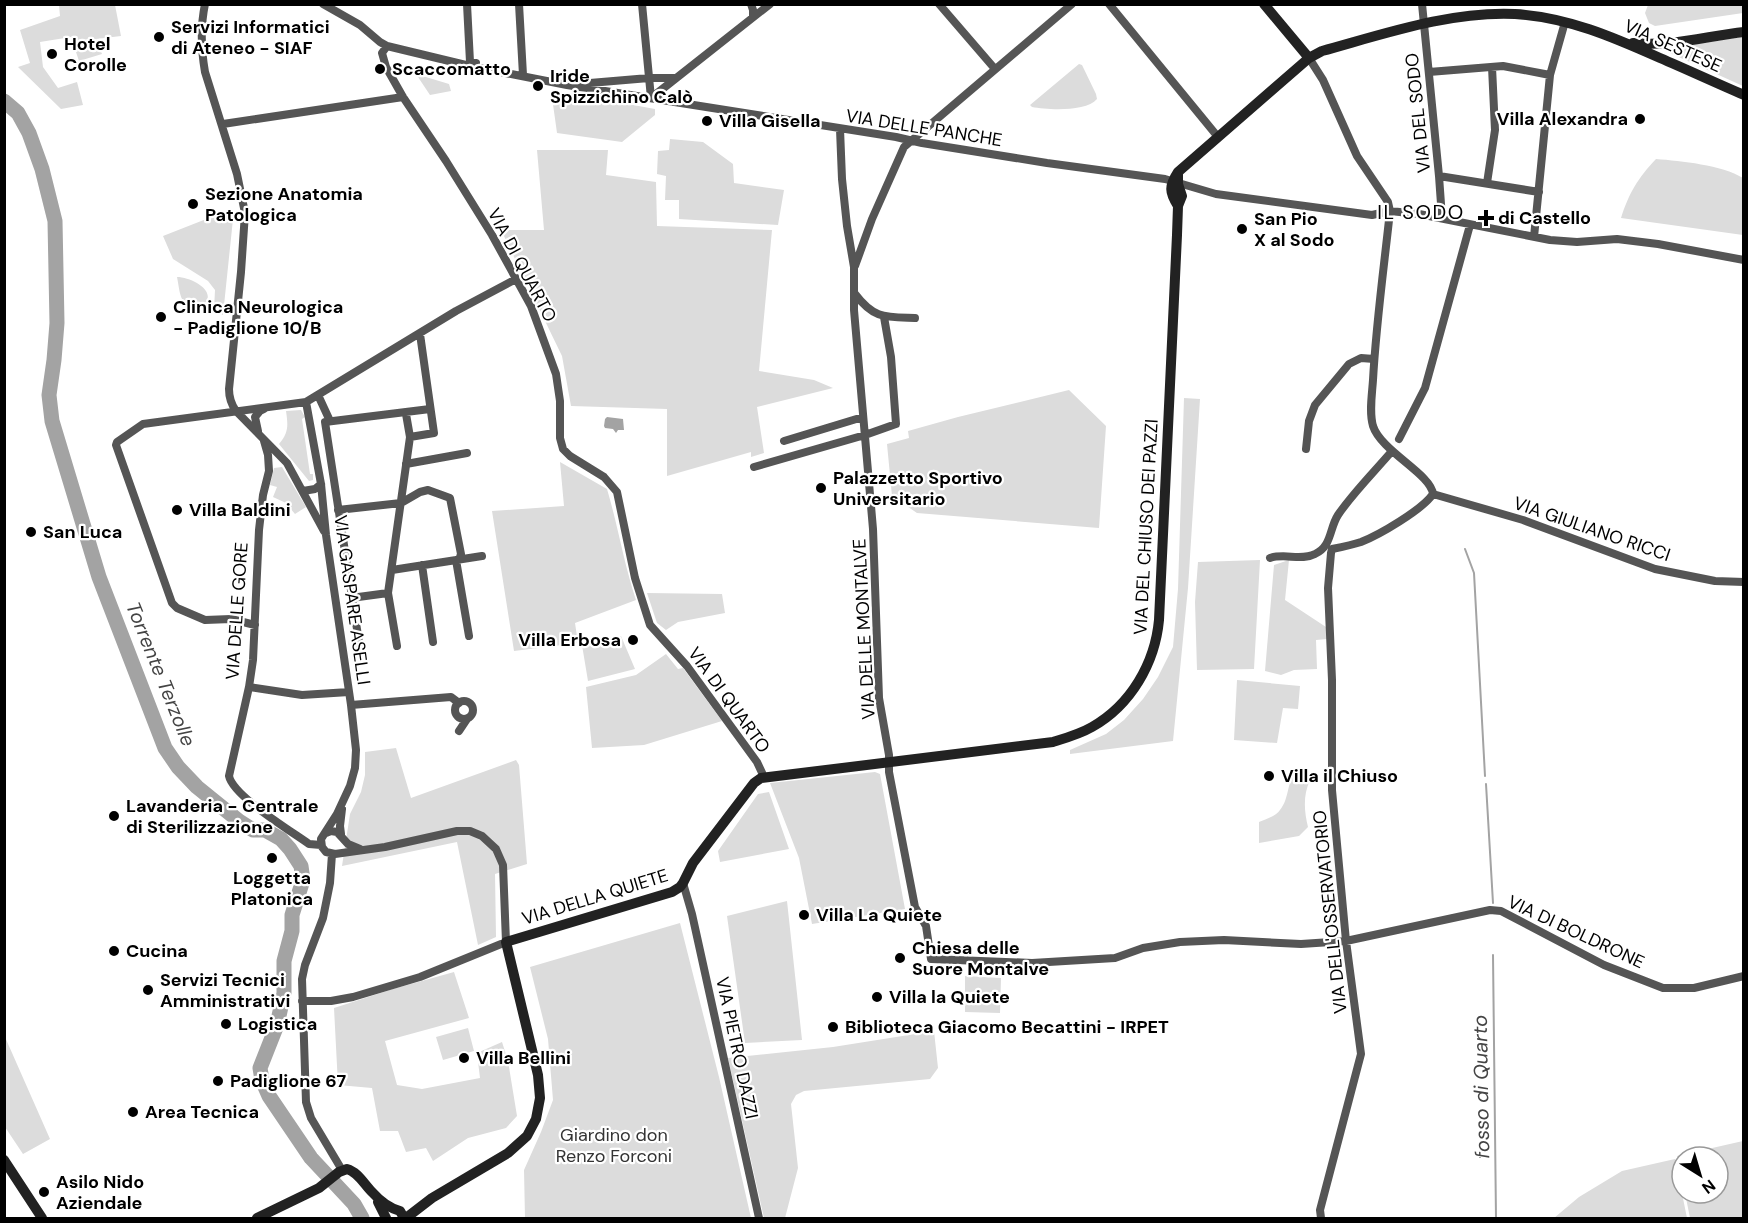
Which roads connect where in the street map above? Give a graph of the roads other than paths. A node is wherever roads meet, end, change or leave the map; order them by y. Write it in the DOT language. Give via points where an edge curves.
graph roads {
  1 [pos="205,4"];
  2 [pos="323,4"];
  3 [pos="467,4"];
  4 [pos="519,4"];
  5 [pos="642,4"];
  6 [pos="751,4"];
  7 [pos="770,4"];
  8 [pos="939,4"];
  9 [pos="1072,4"];
  10 [pos="1109,4"];
  11 [pos="1264,4"];
  12 [pos="1422,4"];
  13 [pos="753,17"];
  14 [pos="1565,22"];
  15 [pos="1424,24"];
  16 [pos="1743,32"];
  17 [pos="1623,42"];
  18 [pos="387,46"];
  19 [pos="1310,58"];
  20 [pos="1492,67"];
  21 [pos="486,69"];
  22 [pos="995,69"];
  23 [pos="1429,72"];
  24 [pos="523,75"];
  25 [pos="1550,75"];
  26 [pos="649,78"];
  27 [pos="675,78"];
  28 [pos="567,85"];
  29 [pos="1743,95"];
  30 [pos="403,97"];
  31 [pos="651,98"];
  32 [pos="223,124"];
  33 [pos="840,129"];
  34 [pos="1218,137"];
  35 [pos="910,141"];
  36 [pos="1439,177"];
  37 [pos="1176,179"];
  38 [pos="1487,183"];
  39 [pos="1539,192"];
  40 [pos="1390,211"];
  41 [pos="1442,218"];
  42 [pos="1470,225"];
  43 [pos="1534,237"];
  44 [pos="1743,260"];
  45 [pos="854,267"];
  46 [pos="516,279"];
  47 [pos="855,294"];
  48 [pos="884,317"];
  49 [pos="915,318"];
  50 [pos="420,334"];
  51 [pos="1374,359"];
  52 [pos="318,395"];
  53 [pos="306,402"];
  54 [pos="263,409"];
  55 [pos="430,409"];
  56 [pos="236,411"];
  57 [pos="406,414"];
  58 [pos="863,417"];
  59 [pos="330,421"];
  60 [pos="865,435"];
  61 [pos="262,436"];
  62 [pos="410,437"];
  63 [pos="1400,439"];
  64 [pos="784,441"];
  65 [pos="1306,449"];
  66 [pos="1392,451"];
  67 [pos="467,453"];
  68 [pos="406,464"];
  69 [pos="754,467"];
  70 [pos="321,484"];
  71 [pos="303,491"];
  72 [pos="1432,494"];
  73 [pos="401,502"];
  74 [pos="338,510"];
  75 [pos="326,535"];
  76 [pos="482,556"];
  77 [pos="1270,558"];
  78 [pos="457,560"];
  79 [pos="422,565"];
  80 [pos="392,570"];
  81 [pos="1743,582"];
  82 [pos="388,593"];
  83 [pos="351,598"];
  84 [pos="255,625"];
  85 [pos="469,636"];
  86 [pos="433,642"];
  87 [pos="397,646"];
  88 [pos="361,656"];
  89 [pos="249,687"];
  90 [pos="349,692"];
  91 [pos="459,703"];
  92 [pos="351,705"];
  93 [pos="467,719"];
  94 [pos="459,731"];
  95 [pos="889,763"];
  96 [pos="764,777"];
  97 [pos="343,801"];
  98 [pos="325,833"];
  99 [pos="342,836"];
  100 [pos="321,845"];
  101 [pos="362,850"];
  102 [pos="334,854"];
  103 [pos="684,883"];
  104 [pos="1346,941"];
  105 [pos="506,942"];
  106 [pos="932,959"];
  107 [pos="1743,976"];
  108 [pos="302,1001"];
  109 [pos="4,1160"];
  110 [pos="341,1171"];
  111 [pos="396,1216"];
  112 [pos="42,1218"];
  113 [pos="257,1218"];
  114 [pos="759,1218"];
  115 [pos="1321,1218"];
  1 -- 32 [label="street" via="202,56"];
  2 -- 18 [label="street, VIA DELLE PANCHE"];
  3 -- 21 [label="street" via="470,62"];
  4 -- 24 [label="street"];
  5 -- 26 [label="street"];
  6 -- 13 [label="street"];
  7 -- 13 [label="street"];
  8 -- 22 [label="street"];
  9 -- 22 [label="street"];
  10 -- 34 [label="street"];
  11 -- 19 [label="main road"];
  12 -- 15 [label="street, VIA DEL SODO"];
  13 -- 27 [label="street"];
  14 -- 15 [label="main road, VIA SESTESE" via="1502,14"];
  14 -- 17 [label="main road, VIA SESTESE"];
  14 -- 25 [label="street"];
  15 -- 19 [label="main road, VIA SESTESE" via="1322,51"];
  15 -- 23 [label="street, VIA DEL SODO"];
  16 -- 17 [label="main road" via="1670,43"];
  17 -- 29 [label="main road, VIA SESTESE"];
  18 -- 21 [label="street, VIA DELLE PANCHE"];
  18 -- 30 [label="street, VIA DI QUARTO" via="382,51 383,59"];
  19 -- 34 [label="main road, VIA SESTESE"];
  19 -- 40 [label="street" via="1357,156 1389,202"];
  20 -- 23 [label="street"];
  20 -- 25 [label="street" via="1512,66"];
  20 -- 38 [label="street" via="1495,130"];
  21 -- 24 [label="street, VIA DELLE PANCHE"];
  22 -- 35 [label="street"];
  23 -- 36 [label="street, VIA DEL SODO"];
  24 -- 28 [label="street, VIA DELLE PANCHE"];
  25 -- 39 [label="street"];
  26 -- 27 [label="street"];
  26 -- 28 [label="street"];
  26 -- 31 [label="street"];
  27 -- 31 [label="street"];
  28 -- 31 [label="street, VIA DELLE PANCHE"];
  30 -- 32 [label="street"];
  30 -- 46 [label="street, VIA DI QUARTO"];
  31 -- 33 [label="street, VIA DELLE PANCHE"];
  32 -- 56 [label="street" via="245,216 229,389"];
  33 -- 35 [label="street, VIA DELLE PANCHE"];
  33 -- 45 [label="street, VIA DELLE MONTALVE" via="842,179"];
  34 -- 37 [label="main road, VIA SESTESE"];
  35 -- 37 [label="street, VIA DELLE PANCHE"];
  35 -- 45 [label="street" via="904,147"];
  36 -- 38 [label="street"];
  36 -- 41 [label="street, VIA DEL SODO"];
  37 -- 40 [label="street, VIA DELLE PANCHE" via="1216,194 1276,203 1372,215"];
  37 -- 95 [label="main road, VIA DEL CHIUSO DEI PAZZI" via="1170,190 1179,206 1159,626 1142,676 1125,700 1106,717 1068,737 1043,744"];
  38 -- 39 [label="street"];
  39 -- 43 [label="street"];
  40 -- 41 [label="street, VIA DELLE PANCHE"];
  40 -- 51 [label="street"];
  41 -- 42 [label="street, VIA DELLE PANCHE"];
  42 -- 43 [label="street, VIA DELLE PANCHE"];
  42 -- 63 [label="street" via="1425,388"];
  43 -- 44 [label="street, VIA DELLE PANCHE" via="1570,242 1617,239"];
  45 -- 47 [label="street, VIA DELLE MONTALVE"];
  46 -- 50 [label="street"];
  46 -- 96 [label="street, VIA DI QUARTO" via="531,306 556,374 563,448 604,477 617,492 635,579 650,625 687,666"];
  47 -- 48 [label="street" via="866,308"];
  47 -- 58 [label="street, VIA DELLE MONTALVE"];
  48 -- 49 [label="street"];
  48 -- 60 [label="street" via="897,424"];
  50 -- 52 [label="street"];
  50 -- 55 [label="street"];
  51 -- 65 [label="street" via="1360,358 1349,364 1316,405 1309,421"];
  51 -- 66 [label="street" via="1372,421"];
  52 -- 53 [label="street"];
  52 -- 59 [label="street"];
  53 -- 54 [label="street"];
  53 -- 70 [label="street, VIA GASPARE ASELLI"];
  54 -- 56 [label="street"];
  54 -- 61 [label="street, VIA DELLE GORE" via="255,419"];
  55 -- 57 [label="street"];
  55 -- 62 [label="street" via="434,433"];
  56 -- 61 [label="street"];
  56 -- 84 [label="street" via="143,424 116,445 174,606 205,620 231,619"];
  57 -- 59 [label="street"];
  57 -- 62 [label="street"];
  58 -- 60 [label="street, VIA DELLE MONTALVE"];
  58 -- 64 [label="street"];
  59 -- 74 [label="street" via="325,422"];
  60 -- 69 [label="street"];
  60 -- 95 [label="street, VIA DELLE MONTALVE" via="879,698"];
  61 -- 71 [label="street" via="287,463"];
  61 -- 84 [label="street, VIA DELLE GORE" via="269,471 259,530"];
  62 -- 68 [label="street"];
  66 -- 72 [label="street" via="1426,481"];
  66 -- 77 [label="street" via="1337,516 1322,550 1310,556"];
  67 -- 68 [label="street"];
  68 -- 73 [label="street"];
  70 -- 71 [label="street"];
  70 -- 75 [label="street, VIA GASPARE ASELLI"];
  71 -- 75 [label="street"];
  72 -- 81 [label="street, VIA GIULIANO RICCI" via="1523,520 1655,569 1715,581"];
  72 -- 104 [label="street, VIA DELL'OSSERVATORIO" via="1425,503 1372,537 1332,549 1331,553 1328,588 1332,790"];
  73 -- 74 [label="street"];
  73 -- 78 [label="street" via="428,490 450,498 461,554"];
  73 -- 80 [label="street"];
  74 -- 83 [label="street"];
  75 -- 90 [label="street, VIA GASPARE ASELLI"];
  76 -- 78 [label="street"];
  78 -- 79 [label="street"];
  78 -- 85 [label="street"];
  79 -- 80 [label="street"];
  79 -- 86 [label="street"];
  80 -- 82 [label="street"];
  82 -- 83 [label="street"];
  82 -- 87 [label="street"];
  83 -- 88 [label="street"];
  84 -- 89 [label="street, VIA DELLE GORE"];
  89 -- 90 [label="street" via="302,695"];
  89 -- 100 [label="street, VIA DELLE GORE" via="230,782 248,800 309,844"];
  90 -- 92 [label="street, VIA GASPARE ASELLI"];
  91 -- 92 [label="street" via="451,697"];
  91 -- 93 [label="street" via="456,715"];
  91 -- 93 [label="street" via="472,706 473,714"];
  92 -- 97 [label="street, VIA GASPARE ASELLI" via="356,760"];
  93 -- 94 [label="street"];
  95 -- 96 [label="main road"];
  95 -- 106 [label="street, VIA DELLE MONTALVE" via="915,907 926,926"];
  96 -- 103 [label="main road, VIA DELLA QUIETE" via="754,783 693,863"];
  97 -- 98 [label="street, VIA GASPARE ASELLI"];
  97 -- 99 [label="street, VIA GASPARE ASELLI"];
  98 -- 99 [label="street" via="333,831"];
  98 -- 100 [label="street"];
  99 -- 101 [label="street" via="352,847"];
  99 -- 102 [label="street" via="344,847"];
  100 -- 102 [label="street, VIA DELLE GORE"];
  101 -- 102 [label="street"];
  101 -- 105 [label="street" via="457,831 482,836 496,849 503,865"];
  102 -- 108 [label="street" via="323,918 305,965"];
  103 -- 105 [label="main road, VIA DELLA QUIETE" via="672,891"];
  103 -- 114 [label="street, VIA PIETRO DAZZI"];
  104 -- 106 [label="street, VIA DI BOLDRONE" via="1180,942 1143,948 1115,958 1032,963"];
  104 -- 107 [label="street, VIA DI BOLDRONE" via="1490,910 1501,911 1604,965 1664,988 1694,988"];
  104 -- 115 [label="street, VIA DELL'OSSERVATORIO" via="1361,1054"];
  105 -- 108 [label="street" via="420,977 331,1001"];
  105 -- 111 [label="main road" via="538,1075 538,1113 530,1132 518,1146"];
  108 -- 110 [label="street" via="306,1102"];
  109 -- 112 [label="main road"];
  110 -- 111 [label="main road" via="354,1172"];
  110 -- 113 [label="main road" via="319,1188"];
}
